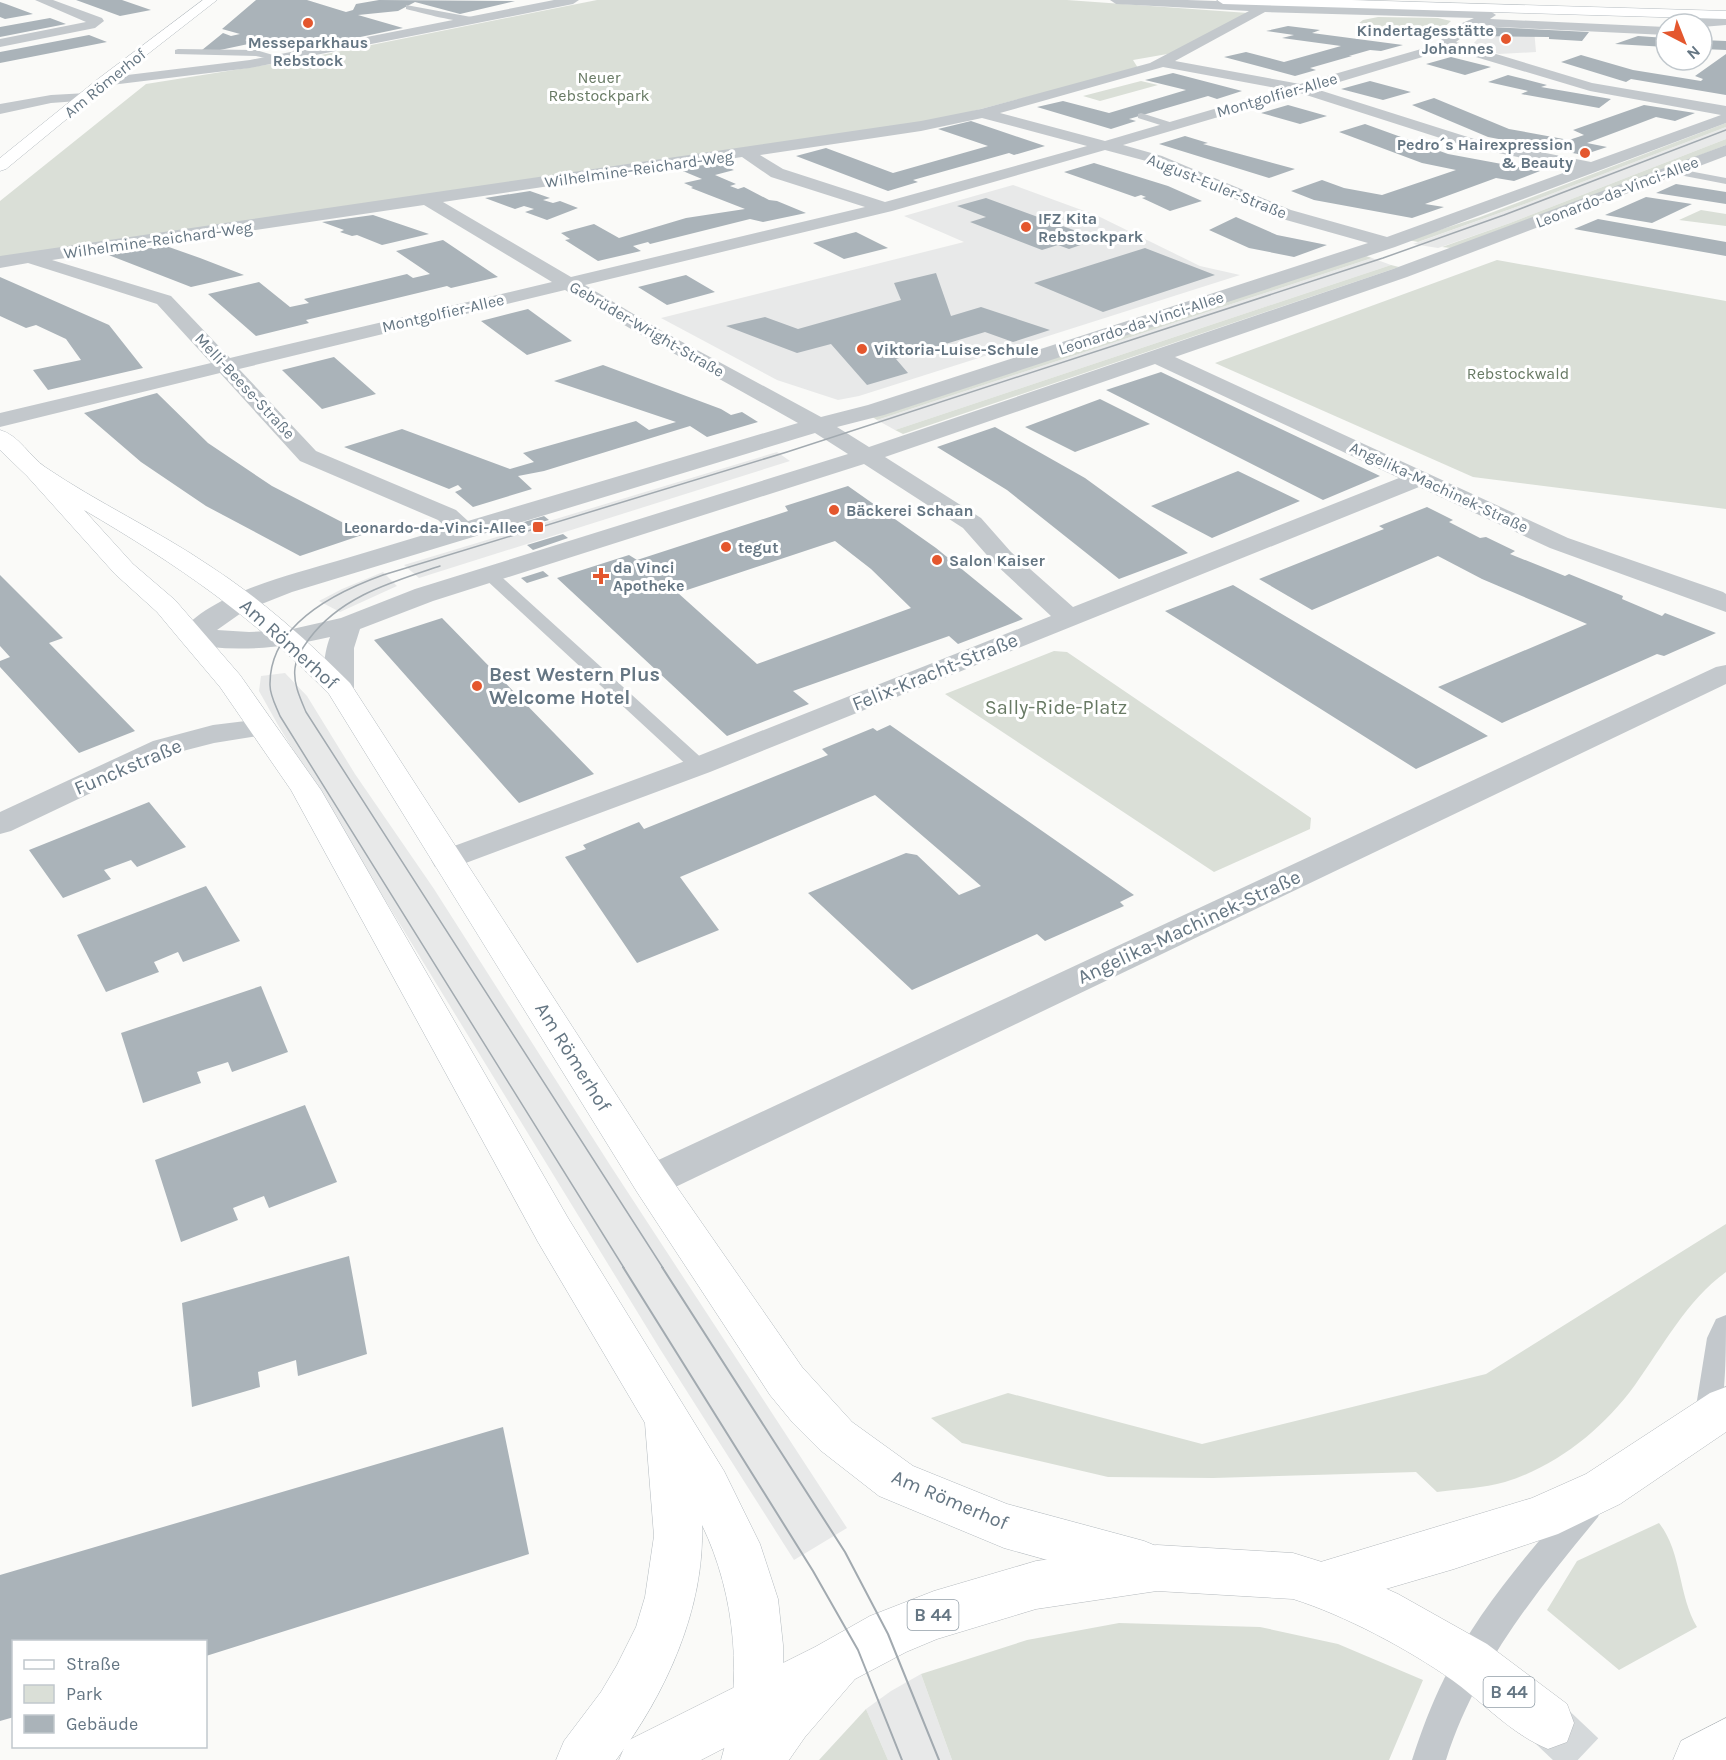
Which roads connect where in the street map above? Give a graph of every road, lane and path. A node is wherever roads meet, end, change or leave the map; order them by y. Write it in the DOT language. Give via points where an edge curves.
graph roads {
  1 [pos="41,0"];
  2 [pos="211,0"];
  3 [pos="573,0"];
  4 [pos="1116,0"];
  5 [pos="1223,0"];
  6 [pos="1328,2"];
  7 [pos="1388,3"];
  8 [pos="409,7"];
  9 [pos="1726,15"];
  10 [pos="478,19"];
  11 [pos="1654,23"];
  12 [pos="1342,25"];
  13 [pos="1654,30"];
  14 [pos="1431,35"];
  15 [pos="1451,41"];
  16 [pos="0,43"];
  17 [pos="178,52"];
  18 [pos="279,58"];
  19 [pos="1163,63"];
  20 [pos="103,82"];
  21 [pos="1298,88"];
  22 [pos="87,97"];
  23 [pos="0,110"];
  24 [pos="1726,111"];
  25 [pos="982,113"];
  26 [pos="0,115"];
  27 [pos="1141,116"];
  28 [pos="1726,118"];
  29 [pos="36,123"];
  30 [pos="1173,126"];
  31 [pos="1108,145"];
  32 [pos="1726,150"];
  33 [pos="747,153"];
  34 [pos="0,166"];
  35 [pos="1595,168"];
  36 [pos="1673,171"];
  37 [pos="1726,181"];
  38 [pos="428,200"];
  39 [pos="886,207"];
  40 [pos="1386,243"];
  41 [pos="1453,253"];
  42 [pos="22,259"];
  43 [pos="0,262"];
  44 [pos="568,284"];
  45 [pos="1156,356"];
  46 [pos="225,365"];
  47 [pos="0,420"];
  48 [pos="818,424"];
  49 [pos="0,437"];
  50 [pos="868,455"];
  51 [pos="35,471"];
  52 [pos="1420,478"];
  53 [pos="463,530"];
  54 [pos="489,574"];
  55 [pos="241,601"];
  56 [pos="1726,604"];
  57 [pos="1069,618"];
  58 [pos="349,624"];
  59 [pos="192,636"];
  60 [pos="288,638"];
  61 [pos="1726,673"];
  62 [pos="340,689"];
  63 [pos="261,728"];
  64 [pos="699,766"];
  65 [pos="0,824"];
  66 [pos="447,860"];
  67 [pos="651,1181"];
  68 [pos="1726,1327"];
  69 [pos="1717,1413"];
  70 [pos="665,1415"];
  71 [pos="1603,1489"];
  72 [pos="1157,1568"];
  73 [pos="1320,1584"];
  74 [pos="837,1661"];
  75 [pos="1469,1662"];
  76 [pos="759,1703"];
  77 [pos="1548,1723"];
  78 [pos="1726,1745"];
  79 [pos="583,1760"];
  80 [pos="646,1760"];
  81 [pos="748,1760"];
  82 [pos="758,1760"];
  83 [pos="1429,1760"];
  84 [pos="1700,1760"];
  1 -- 16 [label="street" via="97,21"];
  2 -- 20 [label="main road, Am Römerhof"];
  3 -- 10 [label="street"];
  4 -- 11 [label="street"];
  5 -- 6 [label="main road"];
  6 -- 7 [label="main road"];
  7 -- 9 [label="main road"];
  8 -- 10 [label="lane"];
  10 -- 18 [label="street"];
  12 -- 19 [label="street, Wilhelmine-Reichard-Weg" via="1256,12"];
  13 -- 15 [label="street, Montgolfier-Allee" via="1482,21 1465,25"];
  14 -- 15 [label="street"];
  15 -- 21 [label="street, Montgolfier-Allee"];
  15 -- 24 [label="street" via="1590,87"];
  17 -- 18 [label="lane" via="256,53"];
  18 -- 20 [label="street" via="207,71"];
  19 -- 21 [label="street"];
  19 -- 25 [label="street, Wilhelmine-Reichard-Weg"];
  20 -- 22 [label="main road, Am Römerhof"];
  21 -- 30 [label="street, Montgolfier-Allee"];
  21 -- 35 [label="street" via="1471,143"];
  22 -- 23 [label="street" via="51,99"];
  22 -- 29 [label="main road, Am Römerhof"];
  25 -- 31 [label="street, August-Euler-Straße"];
  25 -- 33 [label="street, Wilhelmine-Reichard-Weg"];
  26 -- 29 [label="street"];
  27 -- 30 [label="lane"];
  28 -- 35 [label="street, Leonardo-da-Vinci-Allee"];
  29 -- 34 [label="main road, Am Römerhof"];
  30 -- 31 [label="street, Montgolfier-Allee"];
  31 -- 39 [label="street, Montgolfier-Allee"];
  31 -- 40 [label="street, August-Euler-Straße" via="1156,159 1303,220"];
  32 -- 36 [label="street, Leonardo-da-Vinci-Allee"];
  33 -- 38 [label="street, Wilhelmine-Reichard-Weg"];
  33 -- 39 [label="street" via="777,173"];
  35 -- 40 [label="street, Leonardo-da-Vinci-Allee"];
  36 -- 37 [label="lane"];
  36 -- 41 [label="street, Leonardo-da-Vinci-Allee"];
  38 -- 42 [label="street, Wilhelmine-Reichard-Weg"];
  38 -- 44 [label="street, Gebrüder-Wright-Straße"];
  39 -- 44 [label="street, Montgolfier-Allee"];
  40 -- 41 [label="street, August-Euler-Straße"];
  40 -- 48 [label="street, Leonardo-da-Vinci-Allee" via="888,406"];
  41 -- 45 [label="street, Leonardo-da-Vinci-Allee"];
  42 -- 43 [label="street, Wilhelmine-Reichard-Weg"];
  42 -- 46 [label="street, Melli-Beese-Straße" via="164,300"];
  44 -- 46 [label="street, Montgolfier-Allee"];
  44 -- 48 [label="street, Gebrüder-Wright-Straße"];
  45 -- 50 [label="street, Leonardo-da-Vinci-Allee"];
  45 -- 52 [label="street, Angelika-Machinek-Straße"];
  46 -- 47 [label="street, Montgolfier-Allee"];
  46 -- 53 [label="street, Melli-Beese-Straße" via="308,456 447,515"];
  48 -- 50 [label="street, Gebrüder-Wright-Straße"];
  48 -- 53 [label="street, Leonardo-da-Vinci-Allee"];
  49 -- 51 [label="main road, Am Römerhof"];
  50 -- 54 [label="street, Leonardo-da-Vinci-Allee"];
  50 -- 57 [label="street, Gebrüder-Wright-Straße" via="972,523 997,552"];
  51 -- 55 [label="main road, Am Römerhof" via="182,558"];
  51 -- 59 [label="main road, Am Römerhof" via="124,569 166,606"];
  52 -- 56 [label="street, Angelika-Machinek-Straße" via="1559,543"];
  52 -- 57 [label="street, Felix-Kracht-Straße"];
  53 -- 55 [label="street, Leonardo-da-Vinci-Allee"];
  54 -- 58 [label="street, Leonardo-da-Vinci-Allee"];
  54 -- 64 [label="lane"];
  55 -- 59 [label="street, Leonardo-da-Vinci-Allee"];
  55 -- 60 [label="main road, Am Römerhof"];
  57 -- 64 [label="street, Felix-Kracht-Straße"];
  58 -- 60 [label="street, Leonardo-da-Vinci-Allee"];
  58 -- 62 [label="street" via="338,650"];
  59 -- 60 [label="street, Leonardo-da-Vinci-Allee"];
  59 -- 63 [label="main road, Am Römerhof" via="230,681"];
  60 -- 62 [label="main road, Am Römerhof"];
  61 -- 67 [label="street, Angelika-Machinek-Straße"];
  62 -- 66 [label="main road, Am Römerhof"];
  63 -- 65 [label="street, Funckstraße" via="213,734 164,747"];
  63 -- 70 [label="main road, Am Römerhof" via="306,790 544,1215"];
  64 -- 66 [label="street, Felix-Kracht-Straße"];
  66 -- 67 [label="main road, Am Römerhof"];
  67 -- 72 [label="main road, Am Römerhof" via="786,1381 836,1436 896,1481 1004,1526"];
  68 -- 69 [label="lane" via="1721,1338"];
  69 -- 71 [label="main road"];
  70 -- 76 [label="main road, Am Römerhof" via="707,1486 741,1560 753,1599"];
  70 -- 79 [label="main road" via="678,1534 676,1579 668,1611 648,1658 624,1702"];
  71 -- 73 [label="main road" via="1541,1518"];
  71 -- 75 [label="lane" via="1522,1587"];
  72 -- 73 [label="main road, B 44" via="1283,1575"];
  72 -- 74 [label="main road, B 44" via="1036,1585 934,1615"];
  73 -- 75 [label="main road, B 44" via="1380,1611"];
  74 -- 76 [label="main road, B 44"];
  74 -- 82 [label="main road, B 44" via="786,1718"];
  75 -- 77 [label="main road, B 44"];
  75 -- 83 [label="lane"];
  76 -- 80 [label="main road, B 44"];
  76 -- 81 [label="main road, Am Römerhof"];
  78 -- 84 [label="main road"];
}
